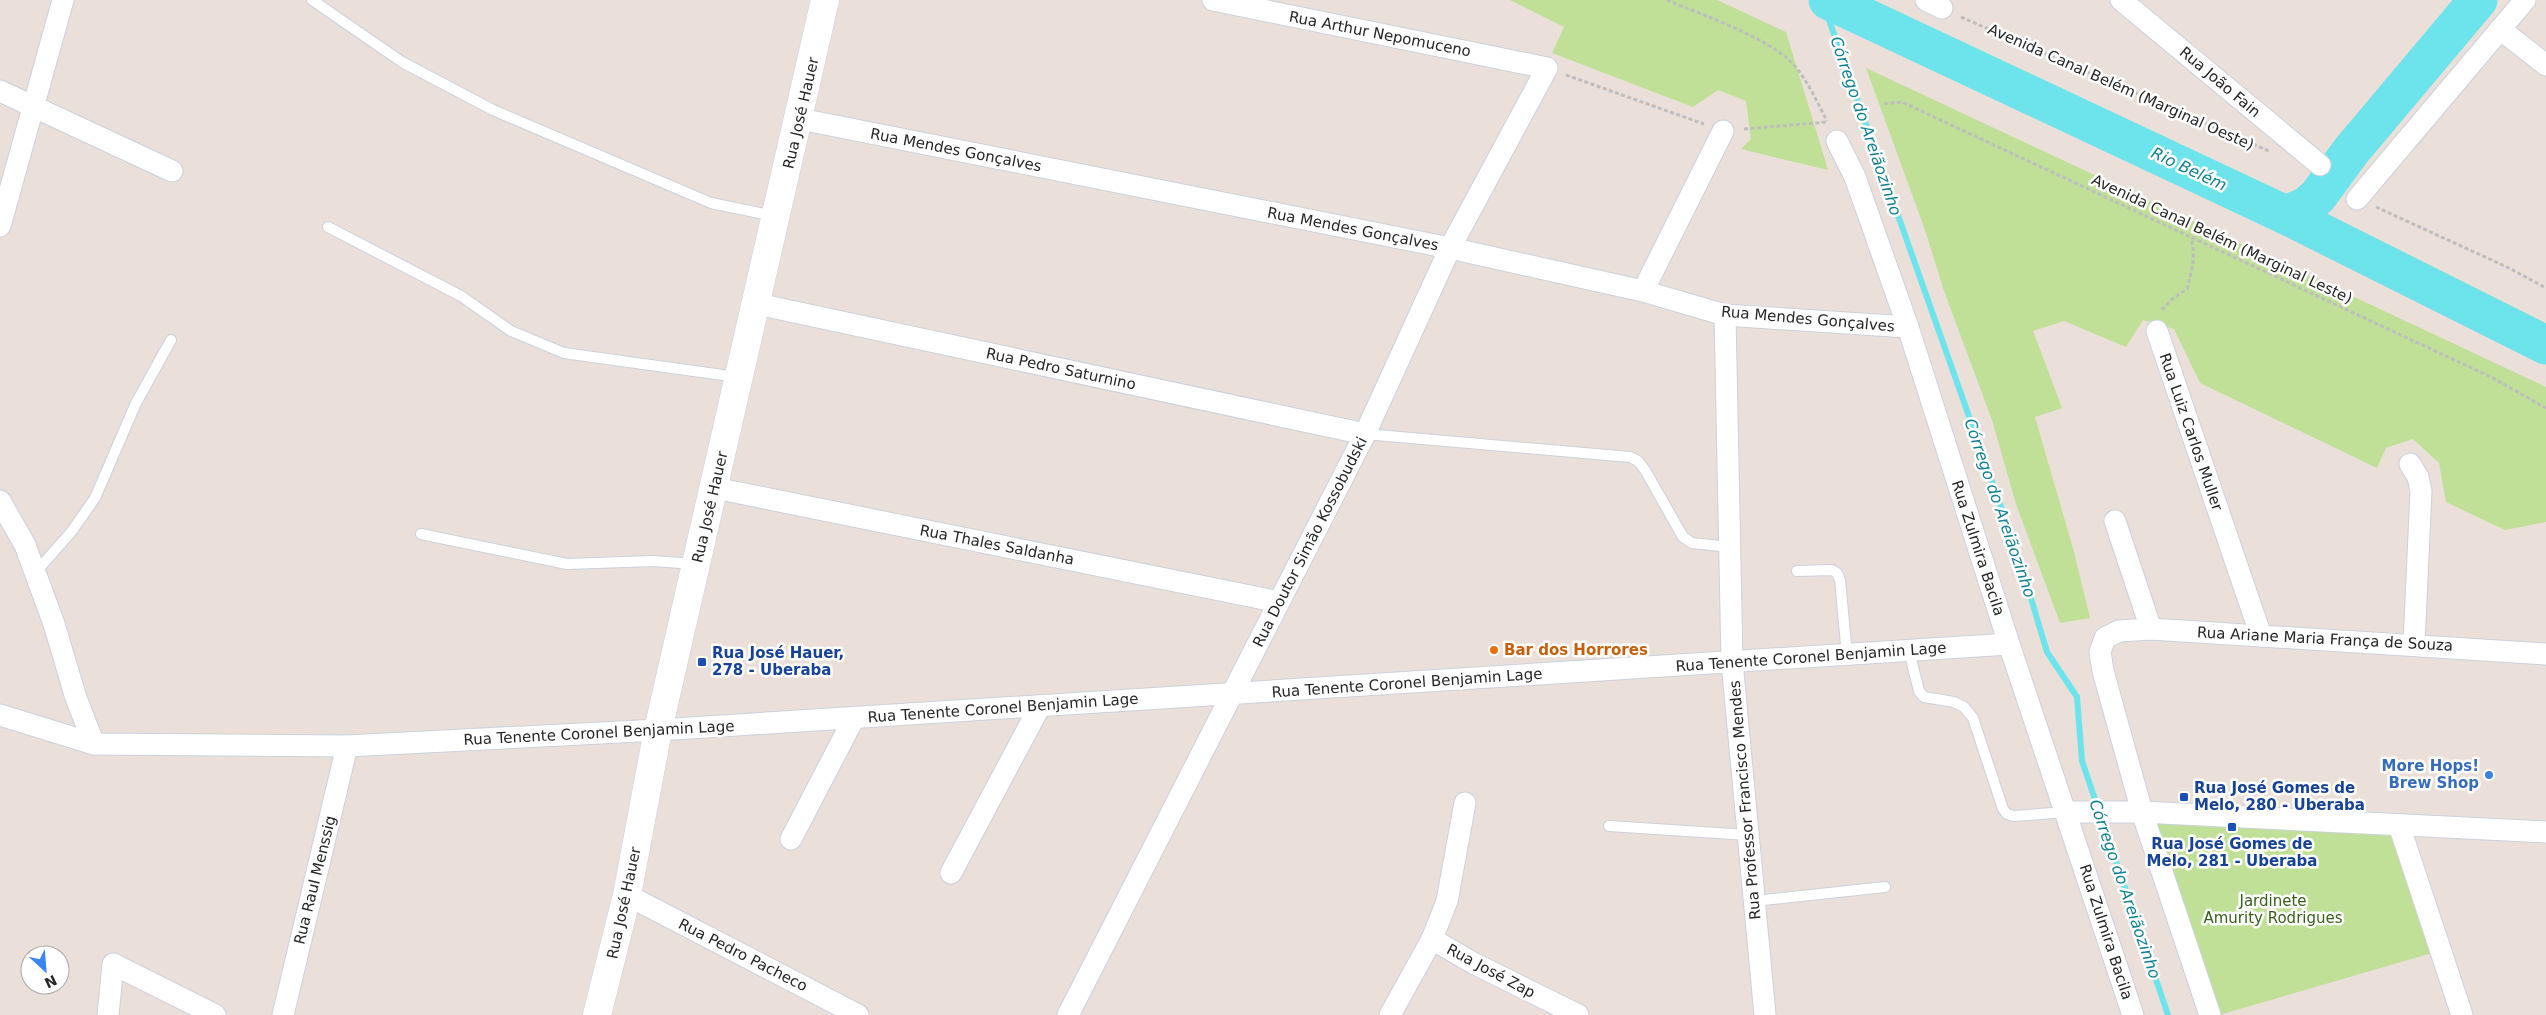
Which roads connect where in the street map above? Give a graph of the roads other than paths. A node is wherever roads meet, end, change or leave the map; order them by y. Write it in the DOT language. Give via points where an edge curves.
graph roads {
  1 [pos="63,0"];
  2 [pos="312,0"];
  3 [pos="825,0"];
  4 [pos="1213,0"];
  5 [pos="2120,0"];
  6 [pos="2525,0"];
  7 [pos="2500,29"];
  8 [pos="2546,65"];
  9 [pos="1547,68"];
  10 [pos="0,91"];
  11 [pos="33,106"];
  12 [pos="800,119"];
  13 [pos="1722,131"];
  14 [pos="1837,141"];
  15 [pos="2320,165"];
  16 [pos="172,171"];
  17 [pos="2358,199"];
  18 [pos="777,217"];
  19 [pos="0,226"];
  20 [pos="328,227"];
  21 [pos="1450,248"];
  22 [pos="1644,291"];
  23 [pos="757,304"];
  24 [pos="1725,315"];
  25 [pos="1908,327"];
  26 [pos="2157,331"];
  27 [pos="171,340"];
  28 [pos="740,378"];
  29 [pos="1365,434"];
  30 [pos="2410,464"];
  31 [pos="715,488"];
  32 [pos="0,502"];
  33 [pos="2115,521"];
  34 [pos="421,534"];
  35 [pos="1730,547"];
  36 [pos="697,565"];
  37 [pos="1797,571"];
  38 [pos="36,574"];
  39 [pos="1280,602"];
  40 [pos="2151,629"];
  41 [pos="2261,636"];
  42 [pos="2009,644"];
  43 [pos="2414,644"];
  44 [pos="1909,651"];
  45 [pos="2546,654"];
  46 [pos="1847,655"];
  47 [pos="1732,662"];
  48 [pos="1232,694"];
  49 [pos="1040,706"];
  50 [pos="0,715"];
  51 [pos="854,718"];
  52 [pos="658,730"];
  53 [pos="94,744"];
  54 [pos="347,746"];
  55 [pos="1465,803"];
  56 [pos="2066,812"];
  57 [pos="2142,812"];
  58 [pos="2399,825"];
  59 [pos="1609,826"];
  60 [pos="2546,832"];
  61 [pos="1748,835"];
  62 [pos="791,839"];
  63 [pos="951,873"];
  64 [pos="1885,887"];
  65 [pos="627,895"];
  66 [pos="1754,901"];
  67 [pos="1432,939"];
  68 [pos="108,1015"];
  69 [pos="215,1015"];
  70 [pos="283,1015"];
  71 [pos="598,1015"];
  72 [pos="858,1015"];
  73 [pos="1068,1015"];
  74 [pos="1390,1015"];
  75 [pos="1578,1015"];
  76 [pos="1765,1015"];
  77 [pos="2133,1015"];
  78 [pos="2210,1015"];
  79 [pos="2462,1015"];
  1 -- 11 [label="street"];
  2 -- 18 [label="lane" via="402,62 493,110 712,204"];
  3 -- 12 [label="main road, Rua José Hauer"];
  4 -- 9 [label="street, Rua Arthur Nepomuceno"];
  5 -- 15 [label="street, Rua João Fain"];
  6 -- 7 [label="street"];
  7 -- 8 [label="street"];
  7 -- 17 [label="street"];
  9 -- 21 [label="street, Rua Doutor Simão Kossobudski"];
  10 -- 11 [label="street"];
  11 -- 16 [label="street"];
  11 -- 19 [label="street"];
  12 -- 18 [label="main road, Rua José Hauer"];
  12 -- 21 [label="street, Rua Mendes Gonçalves"];
  13 -- 22 [label="street"];
  14 -- 25 [label="street, Rua Zulmira Bacila" via="1855,177"];
  18 -- 23 [label="main road, Rua José Hauer"];
  20 -- 28 [label="lane" via="461,296 511,331 564,353"];
  21 -- 22 [label="street, Rua Mendes Gonçalves"];
  21 -- 29 [label="street, Rua Doutor Simão Kossobudski"];
  22 -- 24 [label="street, Rua Mendes Gonçalves"];
  23 -- 28 [label="main road, Rua José Hauer"];
  23 -- 29 [label="street, Rua Pedro Saturnino"];
  24 -- 25 [label="street, Rua Mendes Gonçalves"];
  24 -- 35 [label="street, Rua Professor Francisco Mendes"];
  25 -- 42 [label="street, Rua Zulmira Bacila"];
  26 -- 41 [label="street, Rua Luiz Carlos Muller"];
  27 -- 38 [label="lane" via="136,403 95,498"];
  28 -- 31 [label="main road, Rua José Hauer"];
  29 -- 35 [label="lane" via="1630,457 1646,470 1683,537 1692,543"];
  29 -- 39 [label="street, Rua Doutor Simão Kossobudski"];
  30 -- 43 [label="street" via="2421,490"];
  31 -- 36 [label="main road, Rua José Hauer"];
  31 -- 39 [label="street, Rua Thales Saldanha"];
  32 -- 38 [label="street" via="25,545"];
  33 -- 40 [label="street"];
  34 -- 36 [label="lane" via="566,564 653,561"];
  35 -- 47 [label="street, Rua Professor Francisco Mendes"];
  36 -- 52 [label="main road, Rua José Hauer"];
  37 -- 46 [label="lane" via="1832,570 1837,573"];
  38 -- 53 [label="street"];
  39 -- 48 [label="street, Rua Doutor Simão Kossobudski"];
  40 -- 41 [label="street, Rua Ariane Maria França de Souza"];
  40 -- 57 [label="street, Rua Ariane Maria França de Souza" via="2120,631 2105,638 2100,652"];
  41 -- 43 [label="street, Rua Ariane Maria França de Souza"];
  42 -- 44 [label="street, Rua Tenente Coronel Benjamin Lage"];
  42 -- 56 [label="street, Rua Zulmira Bacila"];
  43 -- 45 [label="street, Rua Ariane Maria França de Souza"];
  44 -- 46 [label="street, Rua Tenente Coronel Benjamin Lage"];
  44 -- 56 [label="lane" via="1919,691 1924,697 1959,705 1973,718 2007,814"];
  46 -- 47 [label="street, Rua Tenente Coronel Benjamin Lage"];
  47 -- 48 [label="street, Rua Tenente Coronel Benjamin Lage"];
  47 -- 61 [label="street, Rua Professor Francisco Mendes"];
  48 -- 49 [label="street, Rua Tenente Coronel Benjamin Lage"];
  48 -- 73 [label="street, Rua Doutor Simão Kossobudski"];
  49 -- 51 [label="street, Rua Tenente Coronel Benjamin Lage"];
  49 -- 63 [label="street"];
  50 -- 53 [label="street, Rua Tenente Coronel Benjamin Lage"];
  51 -- 52 [label="street, Rua Tenente Coronel Benjamin Lage"];
  51 -- 62 [label="street"];
  52 -- 54 [label="street, Rua Tenente Coronel Benjamin Lage"];
  52 -- 65 [label="main road, Rua José Hauer"];
  53 -- 54 [label="street, Rua Tenente Coronel Benjamin Lage"];
  54 -- 70 [label="street, Rua Raul Menssig"];
  55 -- 67 [label="street" via="1447,901"];
  56 -- 57 [label="street"];
  56 -- 77 [label="street, Rua Zulmira Bacila"];
  57 -- 58 [label="street"];
  57 -- 78 [label="street"];
  58 -- 60 [label="street"];
  58 -- 79 [label="street"];
  59 -- 61 [label="lane"];
  61 -- 66 [label="street, Rua Professor Francisco Mendes"];
  64 -- 66 [label="lane"];
  65 -- 71 [label="main road, Rua José Hauer"];
  65 -- 72 [label="street, Rua Pedro Pacheco"];
  66 -- 76 [label="street, Rua Professor Francisco Mendes"];
  67 -- 74 [label="street"];
  67 -- 75 [label="street, Rua José Zap"];
  68 -- 69 [label="street" via="113,964"];
}
